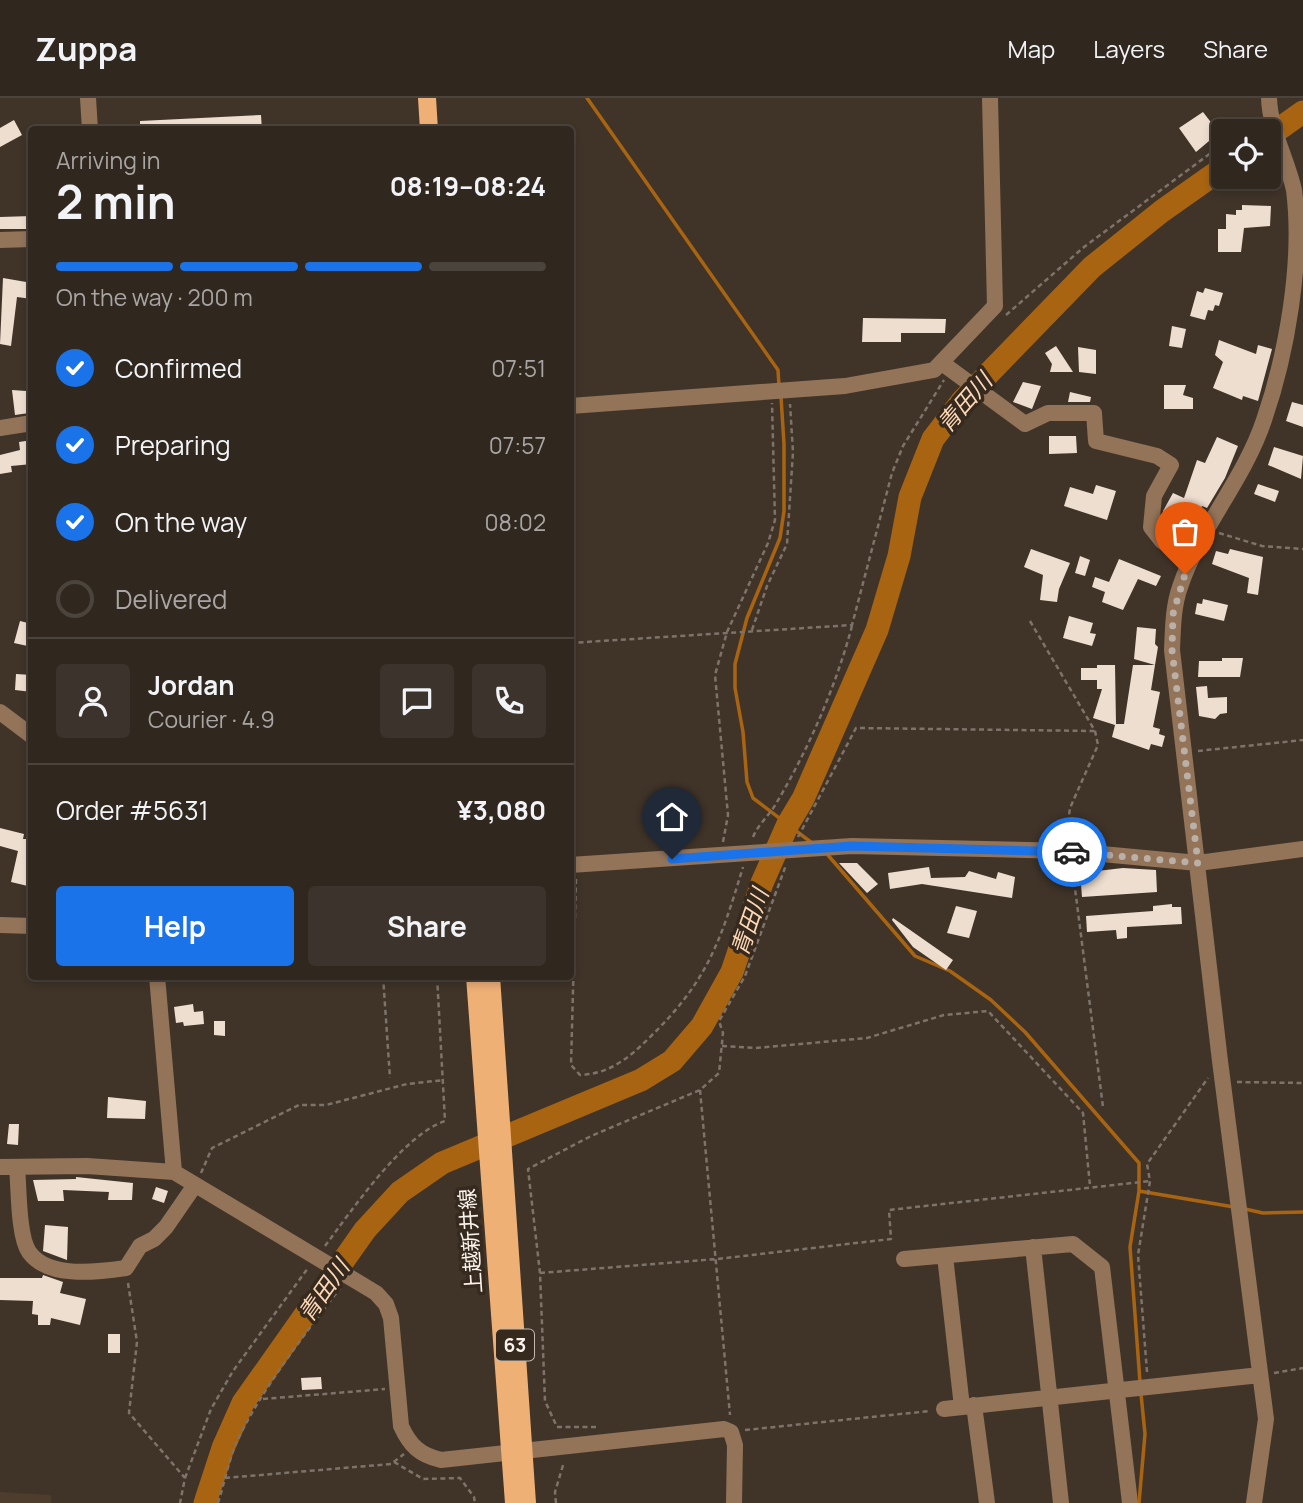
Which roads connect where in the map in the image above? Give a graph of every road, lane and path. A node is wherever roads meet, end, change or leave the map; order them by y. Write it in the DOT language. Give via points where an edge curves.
graph roads {
  1 [pos="88,98"];
  2 [pos="427,98"];
  3 [pos="990,98"];
  4 [pos="1271,111"];
  5 [pos="90,126"];
  6 [pos="429,126"];
  7 [pos="1211,153"];
  8 [pos="0,240"];
  9 [pos="28,240"];
  10 [pos="1003,318"];
  11 [pos="953,370"];
  12 [pos="790,390"];
  13 [pos="771,391"];
  14 [pos="574,406"];
  15 [pos="28,424"];
  16 [pos="0,428"];
  17 [pos="1206,529"];
  18 [pos="1303,549"];
  19 [pos="1190,561"];
  20 [pos="1030,621"];
  21 [pos="852,625"];
  22 [pos="752,630"];
  23 [pos="727,632"];
  24 [pos="574,643"];
  25 [pos="0,712"];
  26 [pos="1095,731"];
  27 [pos="28,733"];
  28 [pos="1303,740"];
  29 [pos="1183,753"];
  30 [pos="1303,849"];
  31 [pos="789,851"];
  32 [pos="1067,851"];
  33 [pos="751,853"];
  34 [pos="720,856"];
  35 [pos="1198,863"];
  36 [pos="574,865"];
  37 [pos="0,925"];
  38 [pos="28,926"];
  39 [pos="158,980"];
  40 [pos="383,980"];
  41 [pos="436,980"];
  42 [pos="476,980"];
  43 [pos="491,980"];
  44 [pos="572,980"];
  45 [pos="722,1046"];
  46 [pos="1220,1061"];
  47 [pos="390,1078"];
  48 [pos="444,1080"];
  49 [pos="1223,1082"];
  50 [pos="1303,1083"];
  51 [pos="700,1090"];
  52 [pos="491,1093"];
  53 [pos="1103,1107"];
  54 [pos="8,1167"];
  55 [pos="174,1172"];
  56 [pos="1150,1181"];
  57 [pos="195,1185"];
  58 [pos="1090,1186"];
  59 [pos="1033,1247"];
  60 [pos="945,1256"];
  61 [pos="716,1259"];
  62 [pos="904,1259"];
  63 [pos="321,1260"];
  64 [pos="126,1268"];
  65 [pos="540,1273"];
  66 [pos="348,1275"];
  67 [pos="1303,1368"];
  68 [pos="1260,1375"];
  69 [pos="1148,1385"];
  70 [pos="397,1388"];
  71 [pos="1118,1390"];
  72 [pos="1047,1398"];
  73 [pos="263,1399"];
  74 [pos="968,1406"];
  75 [pos="944,1409"];
  76 [pos="557,1427"];
  77 [pos="731,1432"];
  78 [pos="414,1447"];
  79 [pos="515,1451"];
  80 [pos="564,1461"];
  81 [pos="394,1462"];
  82 [pos="185,1478"];
  83 [pos="225,1478"];
  84 [pos="180,1503"];
  85 [pos="218,1503"];
  86 [pos="475,1503"];
  87 [pos="514,1503"];
  88 [pos="527,1503"];
  89 [pos="556,1503"];
  90 [pos="734,1503"];
  91 [pos="987,1503"];
  92 [pos="1061,1503"];
  93 [pos="1130,1503"];
  94 [pos="1254,1503"];
  1 -- 5 [label="street"];
  2 -- 6 [label="main road"];
  3 -- 11 [label="street" via="995,306"];
  4 -- 17 [label="street" via="1294,190 1301,237 1296,289 1264,420 1243,470"];
  7 -- 10 [label="path" via="1084,247"];
  8 -- 9 [label="street"];
  11 -- 12 [label="street"];
  11 -- 19 [label="street" via="1025,424 1048,413 1094,413 1096,441 1157,456 1171,465 1154,496 1151,527"];
  11 -- 21 [label="path" via="903,446 892,473"];
  12 -- 13 [label="street"];
  12 -- 22 [label="path" via="793,452 787,544"];
  13 -- 14 [label="street"];
  13 -- 23 [label="path" via="775,520"];
  15 -- 16 [label="street"];
  17 -- 18 [label="path" via="1262,546"];
  17 -- 19 [label="street"];
  19 -- 29 [label="street" via="1173,614 1172,650"];
  20 -- 26 [label="path"];
  21 -- 22 [label="path"];
  21 -- 33 [label="path" via="827,700 776,804 758,825"];
  22 -- 23 [label="path"];
  23 -- 24 [label="path"];
  23 -- 34 [label="path" via="715,675 728,815"];
  25 -- 27 [label="street"];
  26 -- 31 [label="path" via="856,728"];
  26 -- 32 [label="path" via="1098,745 1070,808"];
  28 -- 29 [label="path"];
  29 -- 35 [label="street"];
  30 -- 35 [label="street"];
  31 -- 32 [label="street" via="852,846"];
  31 -- 33 [label="street"];
  31 -- 45 [label="path" via="745,976 719,1021"];
  32 -- 35 [label="street"];
  32 -- 53 [label="path"];
  33 -- 34 [label="street"];
  33 -- 44 [label="path" via="716,948 692,993 634,1052 590,1075 579,1075 571,1065"];
  34 -- 36 [label="street"];
  35 -- 46 [label="street"];
  37 -- 38 [label="street"];
  39 -- 55 [label="street"];
  40 -- 47 [label="path"];
  41 -- 48 [label="path"];
  42 -- 52 [label="main road, 上越新井線 / 63"];
  43 -- 52 [label="main road, 上越新井線 / 63"];
  45 -- 51 [label="path" via="719,1073"];
  45 -- 58 [label="path" via="755,1048 867,1038 944,1015 988,1011 1083,1112"];
  46 -- 49 [label="street"];
  46 -- 56 [label="path" via="1147,1164"];
  48 -- 57 [label="path" via="407,1084 326,1105 299,1105 212,1148"];
  48 -- 63 [label="path" via="445,1121 431,1126 369,1187"];
  49 -- 50 [label="path"];
  49 -- 68 [label="street"];
  51 -- 61 [label="path"];
  51 -- 65 [label="path" via="591,1136 528,1169"];
  52 -- 79 [label="main road, 上越新井線 / 63"];
  54 -- 55 [label="street"];
  54 -- 64 [label="street" via="28,1251 40,1262 82,1272"];
  55 -- 57 [label="street"];
  56 -- 58 [label="path"];
  56 -- 69 [label="path" via="1138,1255"];
  57 -- 63 [label="street"];
  57 -- 64 [label="street" via="166,1227 140,1246"];
  58 -- 61 [label="path" via="889,1210 891,1239"];
  59 -- 60 [label="street"];
  59 -- 71 [label="street" via="1073,1244 1102,1267"];
  59 -- 72 [label="street"];
  60 -- 62 [label="street"];
  60 -- 74 [label="street"];
  61 -- 65 [label="path"];
  61 -- 77 [label="path"];
  63 -- 66 [label="street"];
  63 -- 82 [label="path" via="233,1371 211,1409"];
  64 -- 82 [label="path" via="137,1342 130,1413"];
  65 -- 76 [label="path" via="545,1401"];
  66 -- 70 [label="street" via="386,1304"];
  66 -- 73 [label="path"];
  67 -- 68 [label="path"];
  68 -- 69 [label="street"];
  68 -- 94 [label="street" via="1266,1419"];
  69 -- 71 [label="street"];
  70 -- 73 [label="path"];
  70 -- 78 [label="street" via="401,1426"];
  71 -- 72 [label="street"];
  71 -- 93 [label="street"];
  72 -- 74 [label="street"];
  72 -- 92 [label="street"];
  73 -- 83 [label="path" via="235,1445"];
  74 -- 75 [label="street"];
  74 -- 91 [label="street"];
  75 -- 77 [label="path"];
  77 -- 79 [label="street" via="724,1429"];
  77 -- 90 [label="street"];
  78 -- 79 [label="street" via="424,1456 441,1460"];
  78 -- 81 [label="path"];
  79 -- 87 [label="main road, 上越新井線 / 63"];
  79 -- 88 [label="main road, 上越新井線 / 63"];
  80 -- 89 [label="path"];
  81 -- 83 [label="path"];
  81 -- 86 [label="path" via="422,1479 460,1478"];
  82 -- 84 [label="path"];
  83 -- 85 [label="path"];
}
